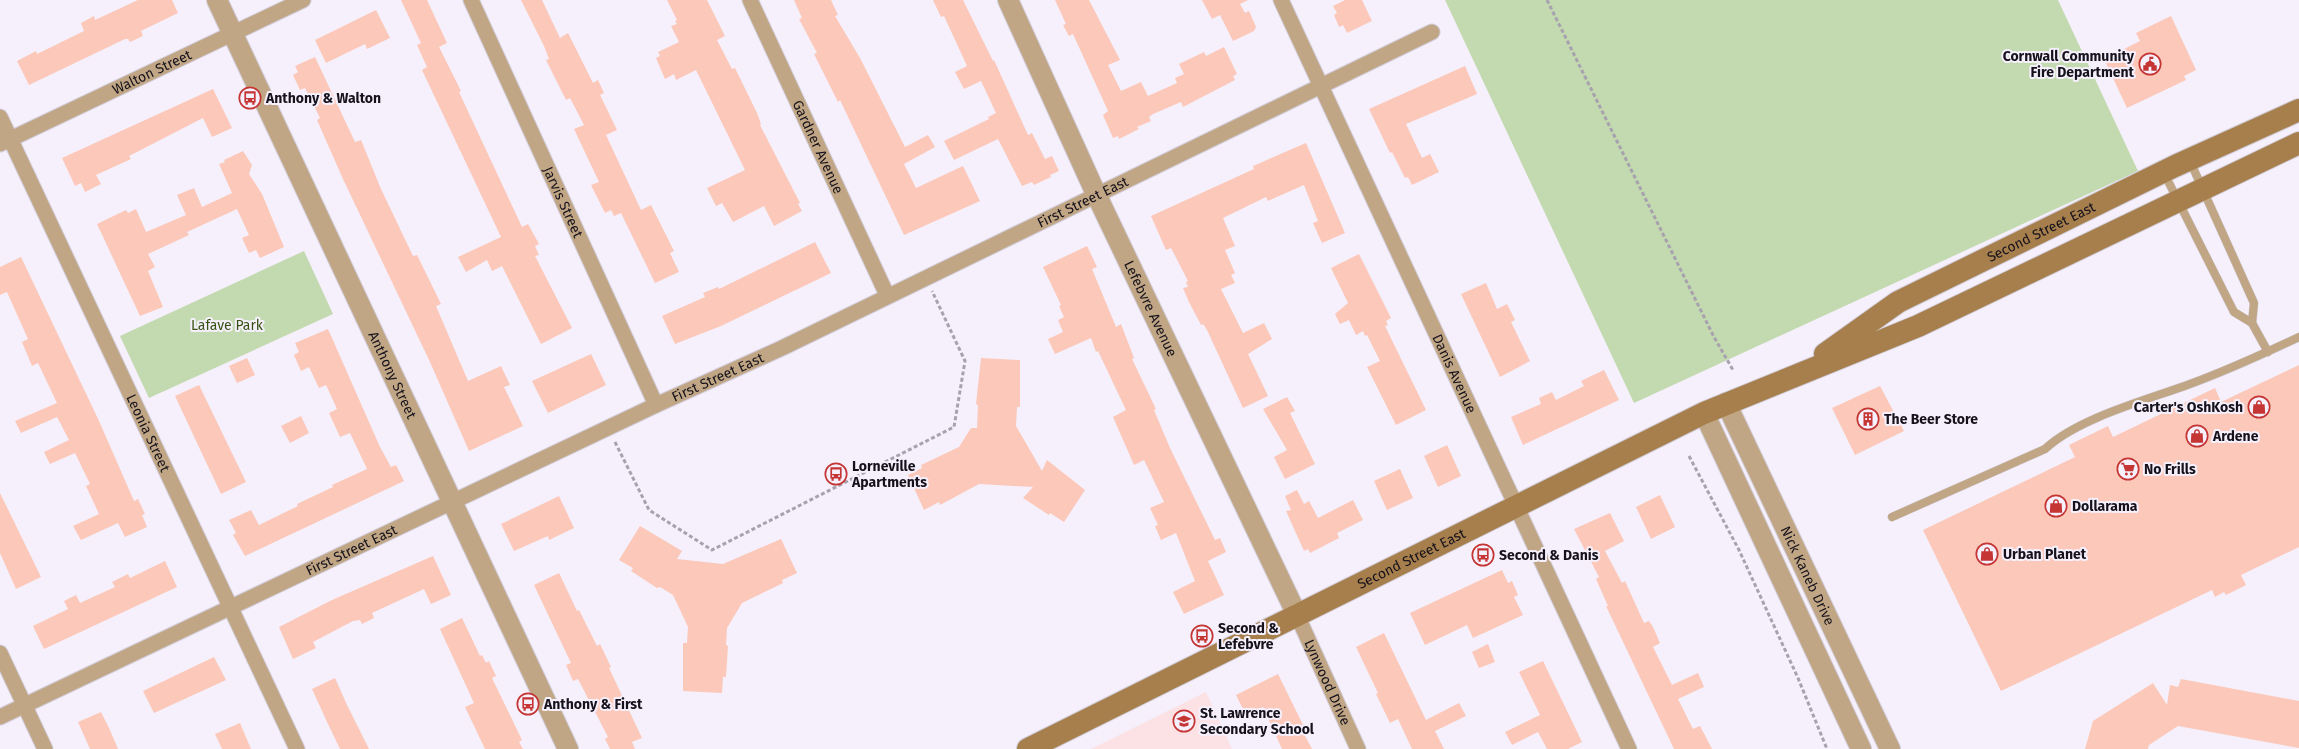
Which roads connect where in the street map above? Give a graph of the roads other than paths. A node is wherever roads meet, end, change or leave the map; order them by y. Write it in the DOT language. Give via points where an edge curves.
graph roads {
  1 [pos="217,0"];
  2 [pos="304,0"];
  3 [pos="471,0"];
  4 [pos="750,0"];
  5 [pos="1008,0"];
  6 [pos="1281,0"];
  7 [pos="1432,32"];
  8 [pos="233,35"];
  9 [pos="1321,86"];
  10 [pos="2299,110"];
  11 [pos="0,116"];
  12 [pos="5,141"];
  13 [pos="2299,143"];
  14 [pos="2190,159"];
  15 [pos="2164,172"];
  16 [pos="2203,189"];
  17 [pos="1097,196"];
  18 [pos="2178,199"];
  19 [pos="887,295"];
  20 [pos="2252,323"];
  21 [pos="2299,337"];
  22 [pos="2268,352"];
  23 [pos="1796,375"];
  24 [pos="1726,403"];
  25 [pos="656,405"];
  26 [pos="1704,414"];
  27 [pos="451,502"];
  28 [pos="1515,505"];
  29 [pos="1892,517"];
  30 [pos="230,606"];
  31 [pos="1297,615"];
  32 [pos="0,653"];
  33 [pos="24,705"];
  34 [pos="0,717"];
  35 [pos="45,749"];
  36 [pos="297,749"];
  37 [pos="568,749"];
  38 [pos="1028,749"];
  39 [pos="1358,749"];
  40 [pos="1629,749"];
  41 [pos="1861,749"];
  42 [pos="1890,749"];
  1 -- 8 [label="street, Anthony Street"];
  2 -- 8 [label="street, Walton Street"];
  3 -- 25 [label="street, Jarvis Street"];
  4 -- 19 [label="street, Gardner Avenue"];
  5 -- 17 [label="street, Lefebvre Avenue"];
  6 -- 9 [label="street, Danis Avenue"];
  7 -- 9 [label="street, First Street East"];
  8 -- 12 [label="street, Walton Street"];
  8 -- 27 [label="street, Anthony Street"];
  9 -- 17 [label="street, First Street East"];
  9 -- 28 [label="street, Danis Avenue"];
  10 -- 14 [label="main road, Second Street East"];
  11 -- 12 [label="street, Leonia Street"];
  12 -- 30 [label="street, Leonia Street"];
  13 -- 16 [label="main road, Second Street East"];
  14 -- 15 [label="main road, Second Street East"];
  14 -- 16 [label="lane"];
  15 -- 18 [label="lane"];
  15 -- 23 [label="main road, Second Street East" via="1898,302"];
  16 -- 18 [label="main road, Second Street East"];
  16 -- 20 [label="lane" via="2254,303"];
  17 -- 19 [label="street, First Street East"];
  17 -- 31 [label="street, Lefebvre Avenue"];
  18 -- 20 [label="lane" via="2234,312"];
  18 -- 23 [label="main road, Second Street East" via="1918,326"];
  19 -- 25 [label="street, First Street East" via="782,348"];
  20 -- 22 [label="lane"];
  21 -- 22 [label="lane"];
  22 -- 29 [label="lane" via="2099,418 2056,438 2045,449"];
  23 -- 24 [label="main road, Second Street East"];
  24 -- 26 [label="main road, Second Street East"];
  24 -- 42 [label="street, Nick Kaneb Drive"];
  25 -- 27 [label="street, First Street East"];
  26 -- 28 [label="main road, Second Street East"];
  26 -- 41 [label="street, Nick Kaneb Drive"];
  27 -- 30 [label="street, First Street East"];
  27 -- 37 [label="street, Anthony Street"];
  28 -- 31 [label="main road, Second Street East"];
  28 -- 40 [label="street, Danis Avenue"];
  30 -- 33 [label="street, First Street East"];
  30 -- 36 [label="street, Leonia Street"];
  31 -- 38 [label="main road, Second Street East"];
  31 -- 39 [label="street, Lynwood Drive"];
  32 -- 33 [label="street"];
  33 -- 34 [label="street, First Street East"];
  33 -- 35 [label="street"];
}
